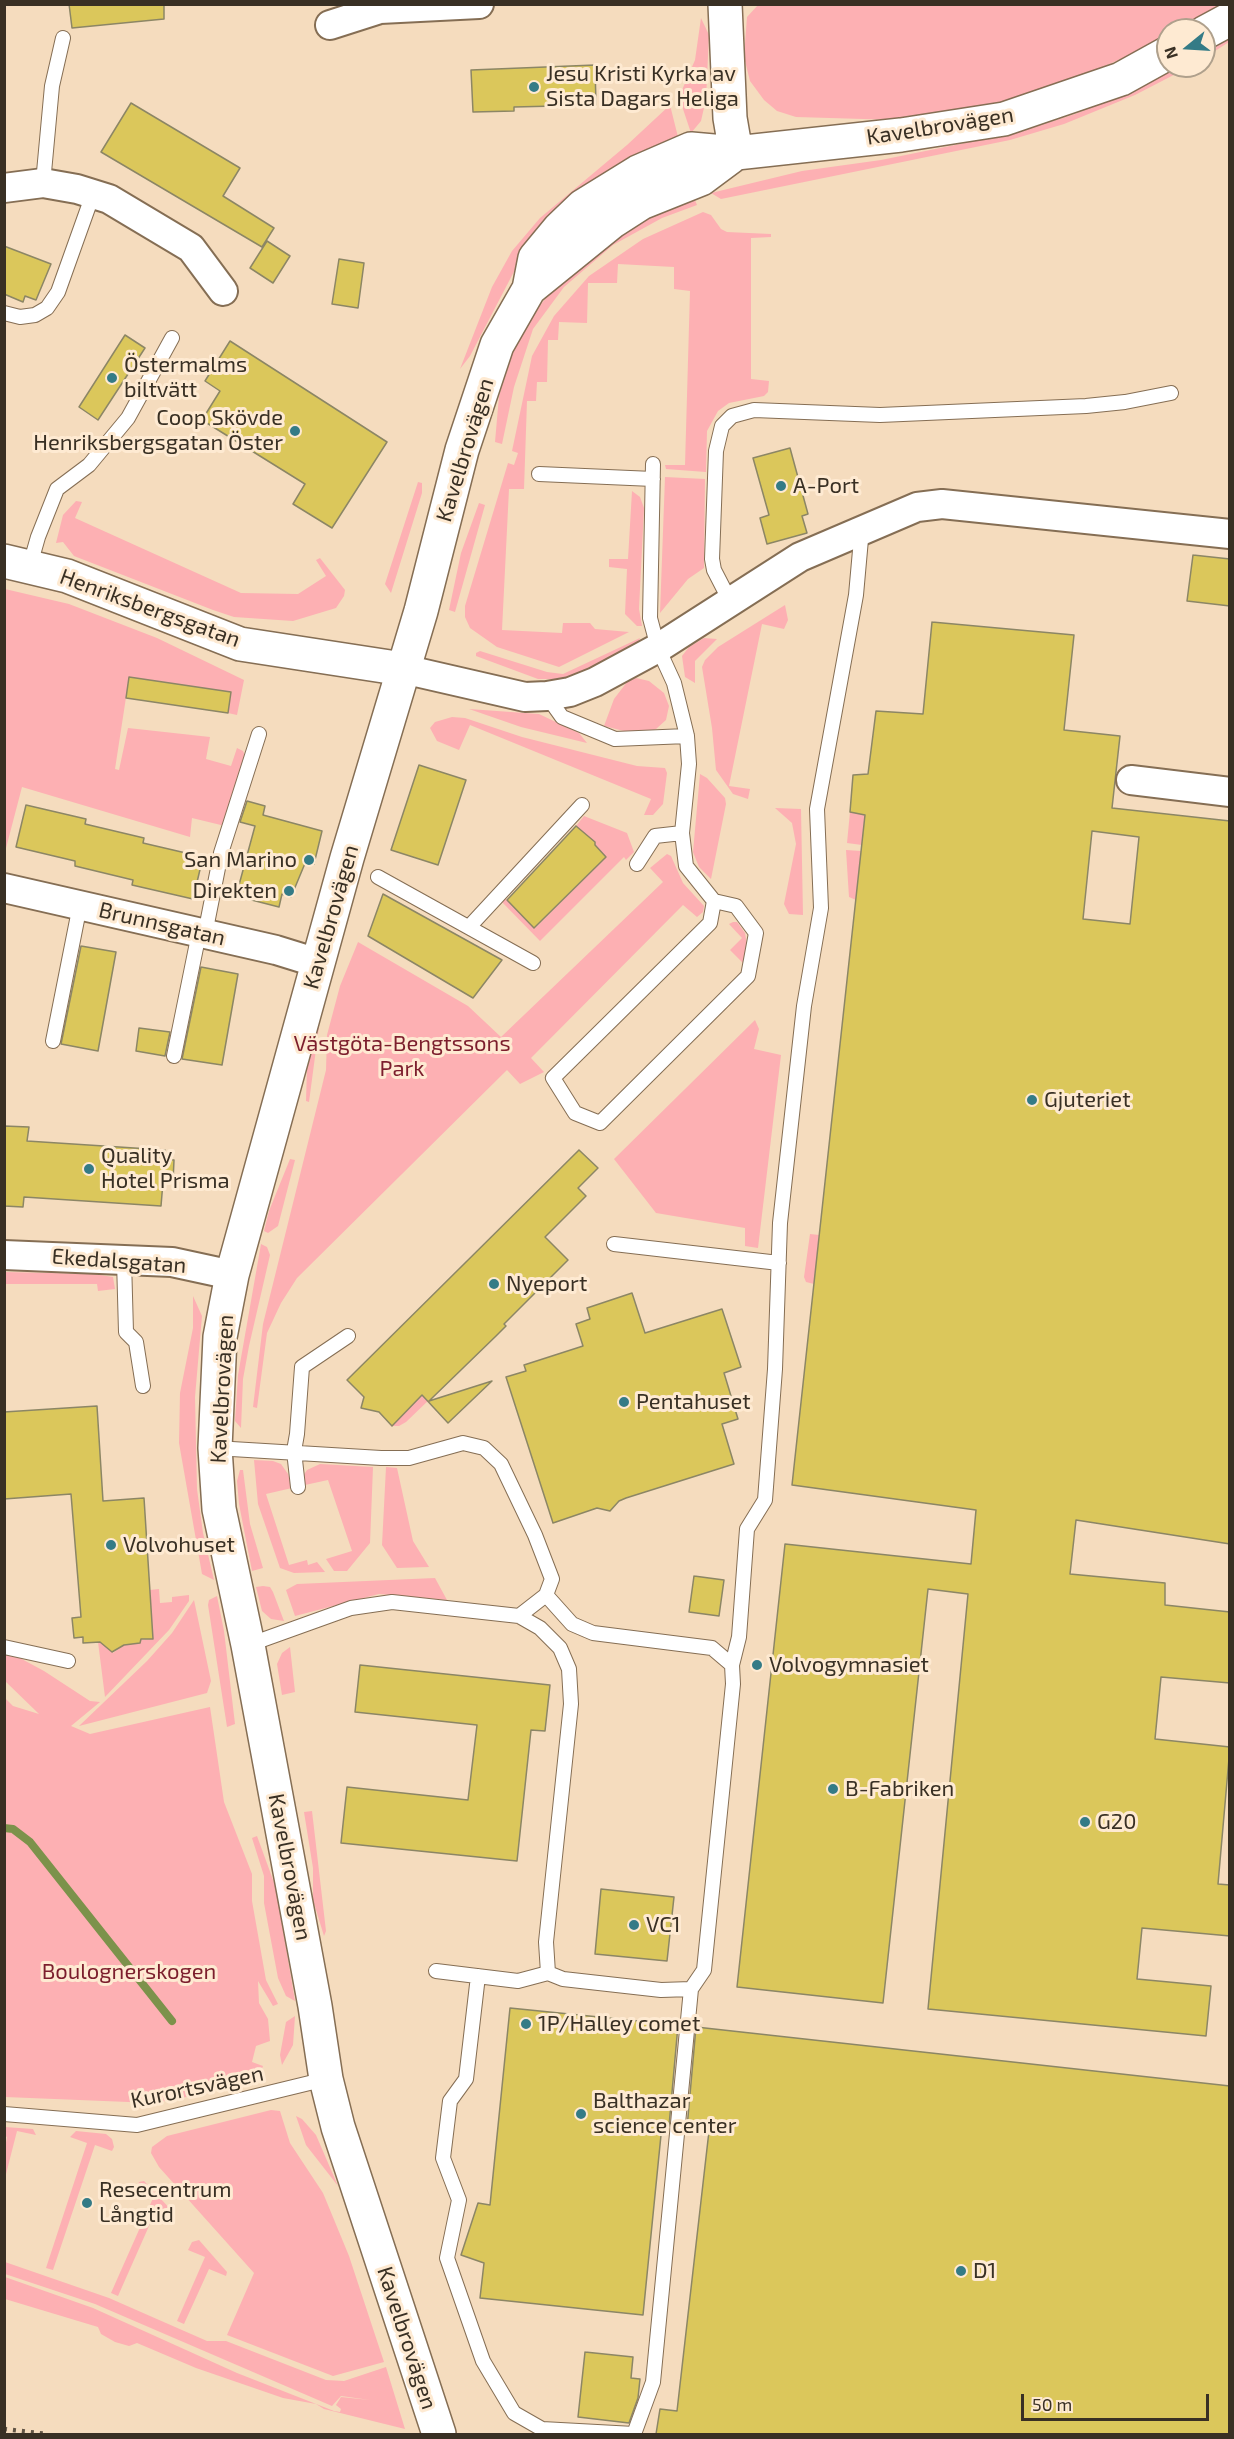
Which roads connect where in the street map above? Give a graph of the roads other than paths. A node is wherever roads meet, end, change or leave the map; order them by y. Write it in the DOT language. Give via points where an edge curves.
graph roads {
  1 [pos="479,4"];
  2 [pos="725,4"];
  3 [pos="1230,19"];
  4 [pos="330,25"];
  5 [pos="1216,27"];
  6 [pos="63,38"];
  7 [pos="1156,60"];
  8 [pos="736,153"];
  9 [pos="44,183"];
  10 [pos="4,188"];
  11 [pos="93,194"];
  12 [pos="223,291"];
  13 [pos="4,313"];
  14 [pos="172,338"];
  15 [pos="1171,393"];
  16 [pos="653,464"];
  17 [pos="539,474"];
  18 [pos="652,479"];
  19 [pos="862,528"];
  20 [pos="1230,534"];
  21 [pos="17,563"];
  22 [pos="730,601"];
  23 [pos="658,648"];
  24 [pos="403,669"];
  25 [pos="547,696"];
  26 [pos="259,734"];
  27 [pos="687,736"];
  28 [pos="1131,780"];
  29 [pos="1230,792"];
  30 [pos="582,805"];
  31 [pos="682,833"];
  32 [pos="637,864"];
  33 [pos="378,877"];
  34 [pos="4,888"];
  35 [pos="714,901"];
  36 [pos="80,905"];
  37 [pos="469,927"];
  38 [pos="202,933"];
  39 [pos="318,963"];
  40 [pos="533,963"];
  41 [pos="53,1041"];
  42 [pos="174,1056"];
  43 [pos="614,1244"];
  44 [pos="4,1255"];
  45 [pos="124,1260"];
  46 [pos="779,1263"];
  47 [pos="232,1275"];
  48 [pos="348,1336"];
  49 [pos="143,1386"];
  50 [pos="215,1448"];
  51 [pos="294,1451"];
  52 [pos="297,1487"];
  53 [pos="546,1595"];
  54 [pos="519,1616"];
  55 [pos="249,1645"];
  56 [pos="4,1647"];
  57 [pos="68,1661"];
  58 [pos="732,1665"];
  59 [pos="436,1971"];
  60 [pos="548,1973"];
  61 [pos="478,1976"];
  62 [pos="691,1989"];
  63 [pos="326,2079"];
  64 [pos="4,2114"];
  65 [pos="439,2434"];
  1 -- 4 [label="street" via="380,9"];
  2 -- 8 [label="main road" via="730,118"];
  3 -- 5 [label="main road"];
  6 -- 9 [label="lane" via="52,86"];
  7 -- 8 [label="main road, Kavelbrovägen" via="1121,79 1004,119 902,135"];
  8 -- 24 [label="main road, Kavelbrovägen" via="691,149 638,172 583,206 535,258 529,289 497,345 462,450"];
  9 -- 10 [label="street"];
  9 -- 11 [label="street"];
  11 -- 12 [label="street" via="109,199 191,248"];
  11 -- 13 [label="lane" via="58,292 46,308 34,315"];
  14 -- 21 [label="lane" via="128,418 89,465 57,489"];
  15 -- 22 [label="lane" via="1086,406 880,415 754,410 732,416 722,426 716,451 712,559"];
  16 -- 18 [label="lane"];
  17 -- 18 [label="lane"];
  18 -- 23 [label="lane" via="650,618"];
  19 -- 20 [label="street" via="916,507 942,504"];
  19 -- 22 [label="street" via="800,557"];
  19 -- 46 [label="lane" via="856,595 817,809 821,908 795,1076"];
  21 -- 24 [label="main road, Henriksbergsgatan" via="67,576 240,644"];
  22 -- 23 [label="street"];
  23 -- 25 [label="street" via="595,682"];
  23 -- 27 [label="lane" via="674,683"];
  24 -- 25 [label="street" via="525,697"];
  24 -- 39 [label="main road, Kavelbrovägen"];
  25 -- 27 [label="lane" via="562,717 615,739"];
  26 -- 38 [label="lane" via="221,853"];
  27 -- 31 [label="lane" via="689,764"];
  28 -- 29 [label="street"];
  30 -- 37 [label="lane"];
  31 -- 32 [label="lane" via="655,836"];
  31 -- 35 [label="lane" via="686,866"];
  33 -- 37 [label="lane"];
  34 -- 36 [label="street, Brunnsgatan"];
  35 -- 35 [label="lane" via="710,923 554,1078 575,1113 600,1123 748,976 756,933 736,906"];
  36 -- 38 [label="street, Brunnsgatan"];
  36 -- 41 [label="lane"];
  37 -- 40 [label="lane"];
  38 -- 39 [label="street, Brunnsgatan"];
  38 -- 42 [label="lane"];
  39 -- 47 [label="main road, Kavelbrovägen"];
  43 -- 46 [label="lane"];
  44 -- 45 [label="street, Ekedalsgatan"];
  45 -- 47 [label="street, Ekedalsgatan" via="172,1262"];
  45 -- 49 [label="lane" via="126,1332 136,1342"];
  46 -- 58 [label="lane" via="765,1500 747,1529"];
  47 -- 50 [label="main road, Kavelbrovägen" via="220,1337"];
  48 -- 51 [label="lane" via="302,1367"];
  50 -- 51 [label="lane"];
  50 -- 55 [label="main road, Kavelbrovägen" via="219,1509"];
  51 -- 52 [label="lane"];
  51 -- 53 [label="lane" via="409,1458 463,1443 484,1448 501,1464 535,1534 552,1579"];
  53 -- 54 [label="lane"];
  53 -- 58 [label="lane" via="572,1624 593,1633 712,1648"];
  54 -- 55 [label="lane" via="392,1602 351,1608"];
  54 -- 60 [label="lane" via="540,1628 560,1647 569,1669 572,1704 546,1942"];
  55 -- 63 [label="main road, Kavelbrovägen"];
  56 -- 57 [label="lane"];
  58 -- 62 [label="lane" via="704,1970"];
  59 -- 61 [label="lane"];
  60 -- 61 [label="lane" via="518,1981"];
  60 -- 62 [label="lane" via="563,1979 661,1990"];
  61 -- 62 [label="lane" via="466,2079 450,2101 443,2158 459,2200 447,2258 483,2361 514,2413 542,2428 634,2434 652,2382"];
  63 -- 64 [label="lane, Kurortsvägen" via="137,2126"];
  63 -- 65 [label="main road, Kavelbrovägen" via="338,2127"];
}
